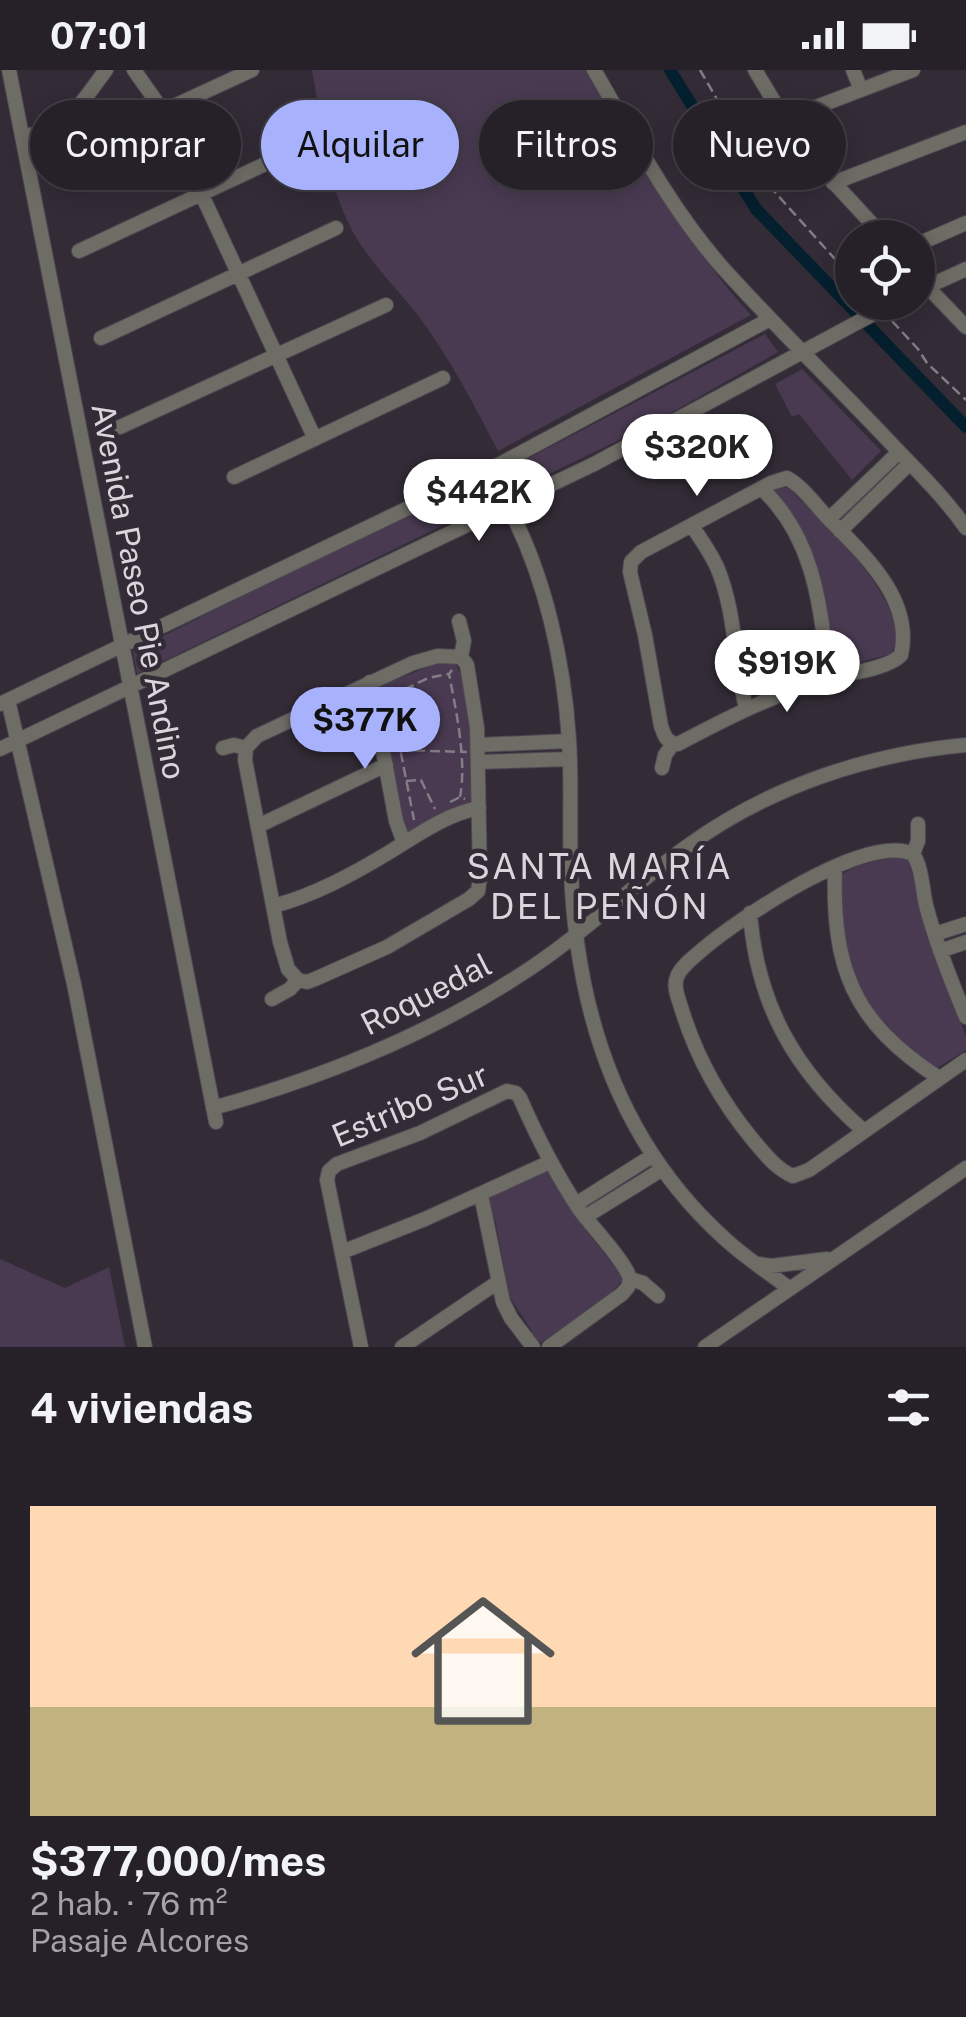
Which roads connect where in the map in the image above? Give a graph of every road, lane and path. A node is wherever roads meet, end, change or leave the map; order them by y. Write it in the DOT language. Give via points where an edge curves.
graph roads {
  1 [pos="9,70"];
  2 [pos="106,70"];
  3 [pos="134,70"];
  4 [pos="252,70"];
  5 [pos="594,70"];
  6 [pos="700,70"];
  7 [pos="754,70"];
  8 [pos="853,70"];
  9 [pos="913,70"];
  10 [pos="860,90"];
  11 [pos="155,100"];
  12 [pos="187,100"];
  13 [pos="773,100"];
  14 [pos="834,100"];
  15 [pos="966,132"];
  16 [pos="22,137"];
  17 [pos="261,166"];
  18 [pos="846,178"];
  19 [pos="200,190"];
  20 [pos="839,190"];
  21 [pos="202,194"];
  22 [pos="867,220"];
  23 [pos="966,224"];
  24 [pos="336,228"];
  25 [pos="935,237"];
  26 [pos="80,250"];
  27 [pos="835,259"];
  28 [pos="966,269"];
  29 [pos="239,274"];
  30 [pos="935,280"];
  31 [pos="935,299"];
  32 [pos="386,305"];
  33 [pos="770,319"];
  34 [pos="862,320"];
  35 [pos="890,320"];
  36 [pos="966,327"];
  37 [pos="101,338"];
  38 [pos="803,351"];
  39 [pos="277,356"];
  40 [pos="443,378"];
  41 [pos="966,400"];
  42 [pos="120,428"];
  43 [pos="315,439"];
  44 [pos="905,458"];
  45 [pos="234,477"];
  46 [pos="762,488"];
  47 [pos="508,506"];
  48 [pos="829,519"];
  49 [pos="692,526"];
  50 [pos="966,528"];
  51 [pos="840,531"];
  52 [pos="459,621"];
  53 [pos="122,647"];
  54 [pos="460,657"];
  55 [pos="450,674"];
  56 [pos="830,678"];
  57 [pos="370,682"];
  58 [pos="130,688"];
  59 [pos="390,697"];
  60 [pos="435,699"];
  61 [pos="4,702"];
  62 [pos="746,708"];
  63 [pos="392,718"];
  64 [pos="18,740"];
  65 [pos="570,741"];
  66 [pos="672,744"];
  67 [pos="966,745"];
  68 [pos="222,748"];
  69 [pos="246,748"];
  70 [pos="0,749"];
  71 [pos="400,750"];
  72 [pos="460,752"];
  73 [pos="478,753"];
  74 [pos="570,759"];
  75 [pos="386,765"];
  76 [pos="662,768"];
  77 [pos="405,781"];
  78 [pos="460,796"];
  79 [pos="479,808"];
  80 [pos="435,810"];
  81 [pos="414,820"];
  82 [pos="918,824"];
  83 [pos="258,826"];
  84 [pos="404,843"];
  85 [pos="913,854"];
  86 [pos="835,868"];
  87 [pos="273,906"];
  88 [pos="750,913"];
  89 [pos="966,924"];
  90 [pos="934,934"];
  91 [pos="576,936"];
  92 [pos="966,942"];
  93 [pos="940,951"];
  94 [pos="298,980"];
  95 [pos="272,998"];
  96 [pos="966,1017"];
  97 [pos="966,1060"];
  98 [pos="939,1078"];
  99 [pos="214,1115"];
  100 [pos="864,1131"];
  101 [pos="652,1156"];
  102 [pos="550,1162"];
  103 [pos="966,1168"];
  104 [pos="662,1170"];
  105 [pos="481,1195"];
  106 [pos="580,1210"];
  107 [pos="342,1252"];
  108 [pos="835,1258"];
  109 [pos="758,1264"];
  110 [pos="630,1279"];
  111 [pos="498,1282"];
  112 [pos="790,1288"];
  113 [pos="658,1296"];
  114 [pos="145,1347"];
  115 [pos="361,1347"];
  116 [pos="402,1347"];
  117 [pos="533,1347"];
  118 [pos="549,1347"];
  119 [pos="705,1347"];
  1 -- 16 [label="street, Avenida Paseo Pie Andino"];
  2 -- 16 [label="street" via="66,120"];
  3 -- 11 [label="street"];
  4 -- 12 [label="street"];
  5 -- 33 [label="street" via="679,210"];
  6 -- 27 [label="path" via="764,180"];
  7 -- 13 [label="street"];
  8 -- 10 [label="street"];
  9 -- 10 [label="street"];
  10 -- 14 [label="street"];
  15 -- 18 [label="street"];
  16 -- 53 [label="street, Avenida Paseo Pie Andino"];
  17 -- 21 [label="street"];
  19 -- 21 [label="street"];
  20 -- 22 [label="street"];
  21 -- 26 [label="street"];
  21 -- 29 [label="street"];
  23 -- 25 [label="street"];
  24 -- 29 [label="street"];
  28 -- 30 [label="street"];
  29 -- 37 [label="street"];
  29 -- 39 [label="street"];
  31 -- 36 [label="street"];
  32 -- 39 [label="street"];
  33 -- 38 [label="street"];
  33 -- 53 [label="street" via="502,463"];
  34 -- 38 [label="street, bridge"];
  35 -- 41 [label="path"];
  38 -- 44 [label="street"];
  38 -- 47 [label="street"];
  39 -- 42 [label="street"];
  39 -- 43 [label="street"];
  40 -- 43 [label="street"];
  43 -- 45 [label="street"];
  44 -- 48 [label="street"];
  44 -- 50 [label="street"];
  44 -- 51 [label="street"];
  46 -- 48 [label="street" via="787,478"];
  46 -- 49 [label="street"];
  46 -- 56 [label="street" via="805,552"];
  47 -- 58 [label="street"];
  47 -- 65 [label="street" via="547,612"];
  48 -- 51 [label="street"];
  49 -- 62 [label="street" via="720,574"];
  49 -- 66 [label="street" via="637,554 630,572 661,726"];
  51 -- 56 [label="street" via="894,598 902,640 899,658 888,664"];
  52 -- 54 [label="street"];
  53 -- 58 [label="street, Avenida Paseo Pie Andino"];
  53 -- 61 [label="street"];
  54 -- 55 [label="path"];
  54 -- 57 [label="street" via="421,660"];
  54 -- 73 [label="street" via="467,664"];
  55 -- 59 [label="path"];
  55 -- 72 [label="path"];
  56 -- 62 [label="street"];
  57 -- 59 [label="path"];
  57 -- 69 [label="street" via="257,736"];
  57 -- 75 [label="street"];
  58 -- 64 [label="street"];
  58 -- 99 [label="street, Avenida Paseo Pie Andino"];
  59 -- 63 [label="path"];
  60 -- 63 [label="path" via="425,718 402,708"];
  61 -- 64 [label="street"];
  62 -- 66 [label="street"];
  63 -- 71 [label="path"];
  64 -- 70 [label="street"];
  64 -- 114 [label="street"];
  65 -- 73 [label="street"];
  65 -- 74 [label="street"];
  66 -- 76 [label="street"];
  67 -- 91 [label="street, Roquedal" via="870,761 755,805 691,843"];
  68 -- 69 [label="street"];
  69 -- 83 [label="street"];
  71 -- 72 [label="path"];
  71 -- 77 [label="path"];
  72 -- 73 [label="path"];
  72 -- 78 [label="path"];
  73 -- 74 [label="street"];
  73 -- 79 [label="street"];
  74 -- 91 [label="street"];
  75 -- 83 [label="street"];
  75 -- 84 [label="street"];
  77 -- 80 [label="path" via="421,780"];
  77 -- 81 [label="path"];
  79 -- 84 [label="street"];
  79 -- 94 [label="street" via="480,883 469,900 386,946 307,982"];
  82 -- 85 [label="street"];
  83 -- 87 [label="street"];
  84 -- 87 [label="street"];
  85 -- 86 [label="street" via="892,851"];
  85 -- 90 [label="street"];
  86 -- 88 [label="street"];
  86 -- 98 [label="street" via="836,930 851,985 893,1042"];
  87 -- 94 [label="street" via="286,963"];
  88 -- 100 [label="street" via="756,963 785,1038 817,1084"];
  88 -- 100 [label="street" via="676,978 688,1030 717,1092 762,1151 793,1176"];
  89 -- 90 [label="street"];
  90 -- 93 [label="street"];
  91 -- 99 [label="street, Roquedal" via="411,1036"];
  91 -- 101 [label="street" via="596,1037"];
  92 -- 93 [label="street"];
  93 -- 96 [label="street"];
  94 -- 95 [label="street"];
  97 -- 98 [label="street"];
  98 -- 100 [label="street"];
  101 -- 104 [label="street"];
  101 -- 106 [label="street"];
  102 -- 105 [label="street"];
  102 -- 106 [label="street"];
  102 -- 107 [label="street, Estribo Sur" via="520,1098 502,1092 328,1171"];
  103 -- 108 [label="street"];
  104 -- 106 [label="street"];
  104 -- 109 [label="street" via="725,1240"];
  105 -- 107 [label="street"];
  105 -- 111 [label="street"];
  106 -- 110 [label="street"];
  107 -- 115 [label="street"];
  108 -- 109 [label="street"];
  108 -- 112 [label="street"];
  109 -- 112 [label="street"];
  110 -- 113 [label="street"];
  110 -- 118 [label="street" via="622,1294"];
  111 -- 116 [label="street"];
  111 -- 117 [label="street" via="508,1313"];
  112 -- 119 [label="street"];
}
